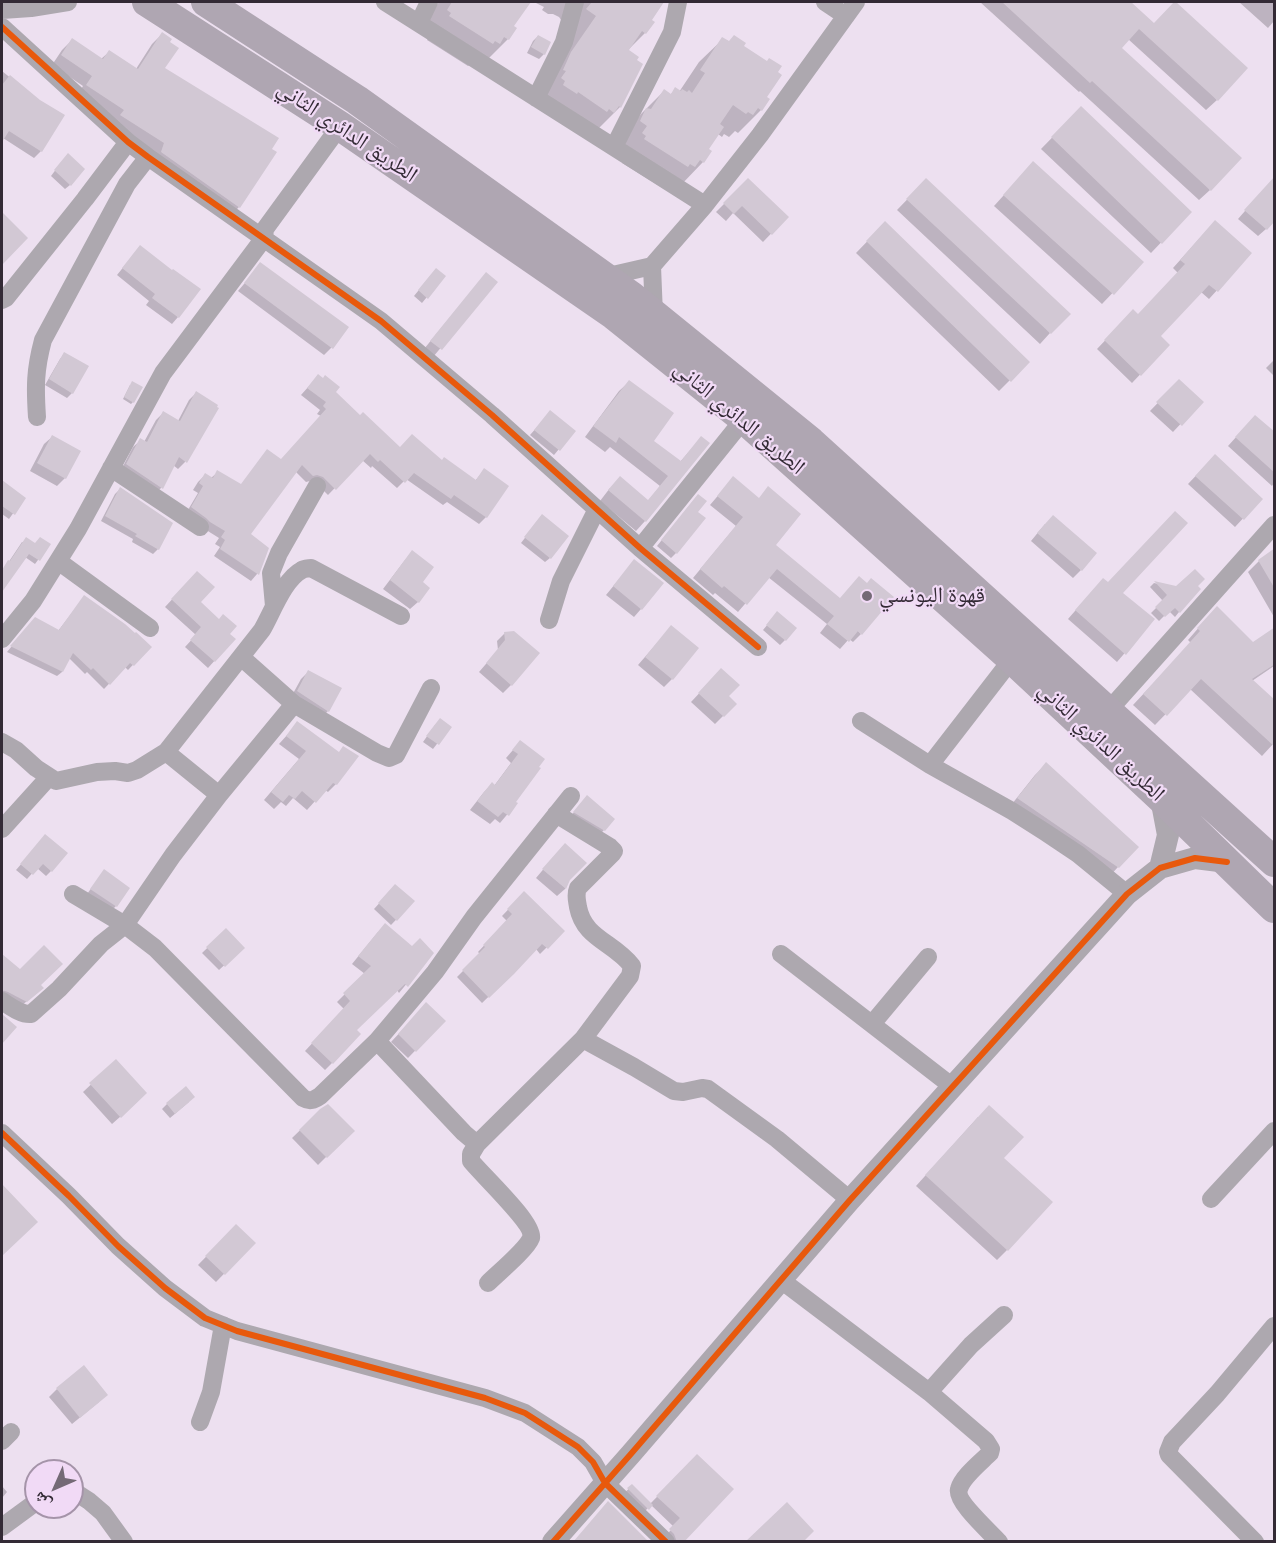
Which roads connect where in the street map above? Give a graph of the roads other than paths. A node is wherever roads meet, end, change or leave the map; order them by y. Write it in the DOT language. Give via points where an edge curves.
graph roads {
  1 [pos="68,2"];
  2 [pos="147,2"];
  3 [pos="206,2"];
  4 [pos="385,2"];
  5 [pos="429,2"];
  6 [pos="575,2"];
  7 [pos="678,2"];
  8 [pos="825,2"];
  9 [pos="851,9"];
  10 [pos="2,10"];
  11 [pos="419,23"];
  12 [pos="2,27"];
  13 [pos="536,98"];
  14 [pos="340,126"];
  15 [pos="128,142"];
  16 [pos="614,147"];
  17 [pos="148,157"];
  18 [pos="705,205"];
  19 [pos="264,238"];
  20 [pos="652,266"];
  21 [pos="604,277"];
  22 [pos="2,300"];
  23 [pos="654,315"];
  24 [pos="37,417"];
  25 [pos="744,419"];
  26 [pos="111,468"];
  27 [pos="317,486"];
  28 [pos="597,509"];
  29 [pos="1275,525"];
  30 [pos="200,527"];
  31 [pos="640,548"];
  32 [pos="58,561"];
  33 [pos="274,606"];
  34 [pos="401,616"];
  35 [pos="549,620"];
  36 [pos="150,628"];
  37 [pos="2,639"];
  38 [pos="758,647"];
  39 [pos="241,657"];
  40 [pos="1012,659"];
  41 [pos="431,688"];
  42 [pos="294,704"];
  43 [pos="1108,711"];
  44 [pos="861,721"];
  45 [pos="2,742"];
  46 [pos="166,752"];
  47 [pos="930,765"];
  48 [pos="49,777"];
  49 [pos="219,795"];
  50 [pos="571,796"];
  51 [pos="1161,798"];
  52 [pos="556,814"];
  53 [pos="2,829"];
  54 [pos="1227,862"];
  55 [pos="1275,862"];
  56 [pos="1160,868"];
  57 [pos="73,894"];
  58 [pos="1127,894"];
  59 [pos="1275,908"];
  60 [pos="125,925"];
  61 [pos="781,954"];
  62 [pos="928,957"];
  63 [pos="2,1001"];
  64 [pos="872,1024"];
  65 [pos="583,1040"];
  66 [pos="377,1041"];
  67 [pos="953,1087"];
  68 [pos="1275,1131"];
  69 [pos="2,1133"];
  70 [pos="477,1144"];
  71 [pos="850,1200"];
  72 [pos="1211,1200"];
  73 [pos="781,1280"];
  74 [pos="488,1283"];
  75 [pos="1004,1315"];
  76 [pos="223,1325"];
  77 [pos="1275,1326"];
  78 [pos="929,1392"];
  79 [pos="200,1422"];
  80 [pos="605,1483"];
  81 [pos="84,1498"];
  82 [pos="24,1511"];
  83 [pos="2,1527"];
  84 [pos="124,1542"];
  85 [pos="553,1542"];
  86 [pos="666,1542"];
  87 [pos="999,1542"];
  88 [pos="1255,1542"];
  1 -- 10 [label="street"];
  2 -- 14 [label="highway, الطريق الدائري الثاني"];
  3 -- 21 [label="highway, الطريق الدائري الثاني" via="357,100"];
  4 -- 11 [label="street"];
  5 -- 11 [label="street"];
  6 -- 13 [label="street" via="564,42"];
  7 -- 16 [label="street" via="672,32"];
  8 -- 9 [label="street"];
  9 -- 18 [label="street"];
  11 -- 13 [label="street"];
  12 -- 15 [label="street"];
  13 -- 16 [label="street"];
  14 -- 19 [label="street" via="265,229"];
  14 -- 25 [label="highway, الطريق الدائري الثاني" via="614,315"];
  15 -- 17 [label="street"];
  15 -- 22 [label="street"];
  16 -- 18 [label="street"];
  17 -- 19 [label="street"];
  17 -- 24 [label="street" via="127,184 43,340 35,388"];
  18 -- 20 [label="street"];
  19 -- 26 [label="street" via="163,373"];
  19 -- 28 [label="street" via="381,321"];
  20 -- 21 [label="street"];
  20 -- 23 [label="street"];
  21 -- 23 [label="highway, الطريق الدائري الثاني"];
  23 -- 43 [label="highway, الطريق الدائري الثاني" via="811,442"];
  25 -- 31 [label="street"];
  25 -- 40 [label="highway, الطريق الدائري الثاني"];
  26 -- 30 [label="street"];
  26 -- 32 [label="street"];
  27 -- 33 [label="street" via="271,573"];
  28 -- 31 [label="street"];
  28 -- 35 [label="street" via="561,581"];
  29 -- 43 [label="street"];
  31 -- 38 [label="street"];
  32 -- 36 [label="street"];
  32 -- 37 [label="street" via="33,601"];
  33 -- 34 [label="street" via="291,579 311,568"];
  33 -- 39 [label="street"];
  39 -- 42 [label="street"];
  39 -- 46 [label="street"];
  40 -- 47 [label="street"];
  40 -- 51 [label="highway, الطريق الدائري الثاني"];
  41 -- 42 [label="street" via="396,755 389,759"];
  42 -- 49 [label="street"];
  43 -- 55 [label="highway, الطريق الدائري الثاني"];
  44 -- 47 [label="street"];
  45 -- 48 [label="street"];
  46 -- 48 [label="street" via="128,773 97,772 56,781"];
  46 -- 49 [label="street"];
  47 -- 58 [label="street" via="1045,832"];
  48 -- 53 [label="street"];
  49 -- 60 [label="street"];
  50 -- 52 [label="street"];
  51 -- 54 [label="highway, الطريق الدائري الثاني"];
  51 -- 56 [label="street" via="1168,836"];
  52 -- 65 [label="street" via="614,851 576,893 580,918 589,931 620,952 632,966 630,975"];
  52 -- 66 [label="street"];
  54 -- 56 [label="street" via="1195,858"];
  54 -- 59 [label="highway, الطريق الدائري الثاني"];
  56 -- 58 [label="street"];
  57 -- 60 [label="street"];
  58 -- 67 [label="street"];
  60 -- 63 [label="street" via="32,1014"];
  60 -- 66 [label="street" via="155,948 307,1101 320,1096"];
  61 -- 64 [label="street"];
  62 -- 64 [label="street"];
  64 -- 67 [label="street"];
  65 -- 70 [label="street"];
  65 -- 71 [label="street" via="674,1091 708,1089 777,1139"];
  66 -- 70 [label="street"];
  67 -- 71 [label="street"];
  68 -- 72 [label="street"];
  69 -- 76 [label="street" via="165,1288 205,1318"];
  70 -- 74 [label="street" via="471,1161 522,1217 531,1236"];
  71 -- 73 [label="street"];
  73 -- 78 [label="street"];
  73 -- 80 [label="street"];
  75 -- 78 [label="street"];
  76 -- 79 [label="street" via="211,1392"];
  76 -- 80 [label="street" via="485,1398 525,1413 578,1447"];
  77 -- 88 [label="street" via="1172,1442 1168,1452"];
  78 -- 87 [label="street" via="990,1446 990,1453 967,1476 958,1493"];
  80 -- 85 [label="street"];
  80 -- 86 [label="street"];
  81 -- 84 [label="street" via="103,1513"];
  82 -- 83 [label="street"];
}
